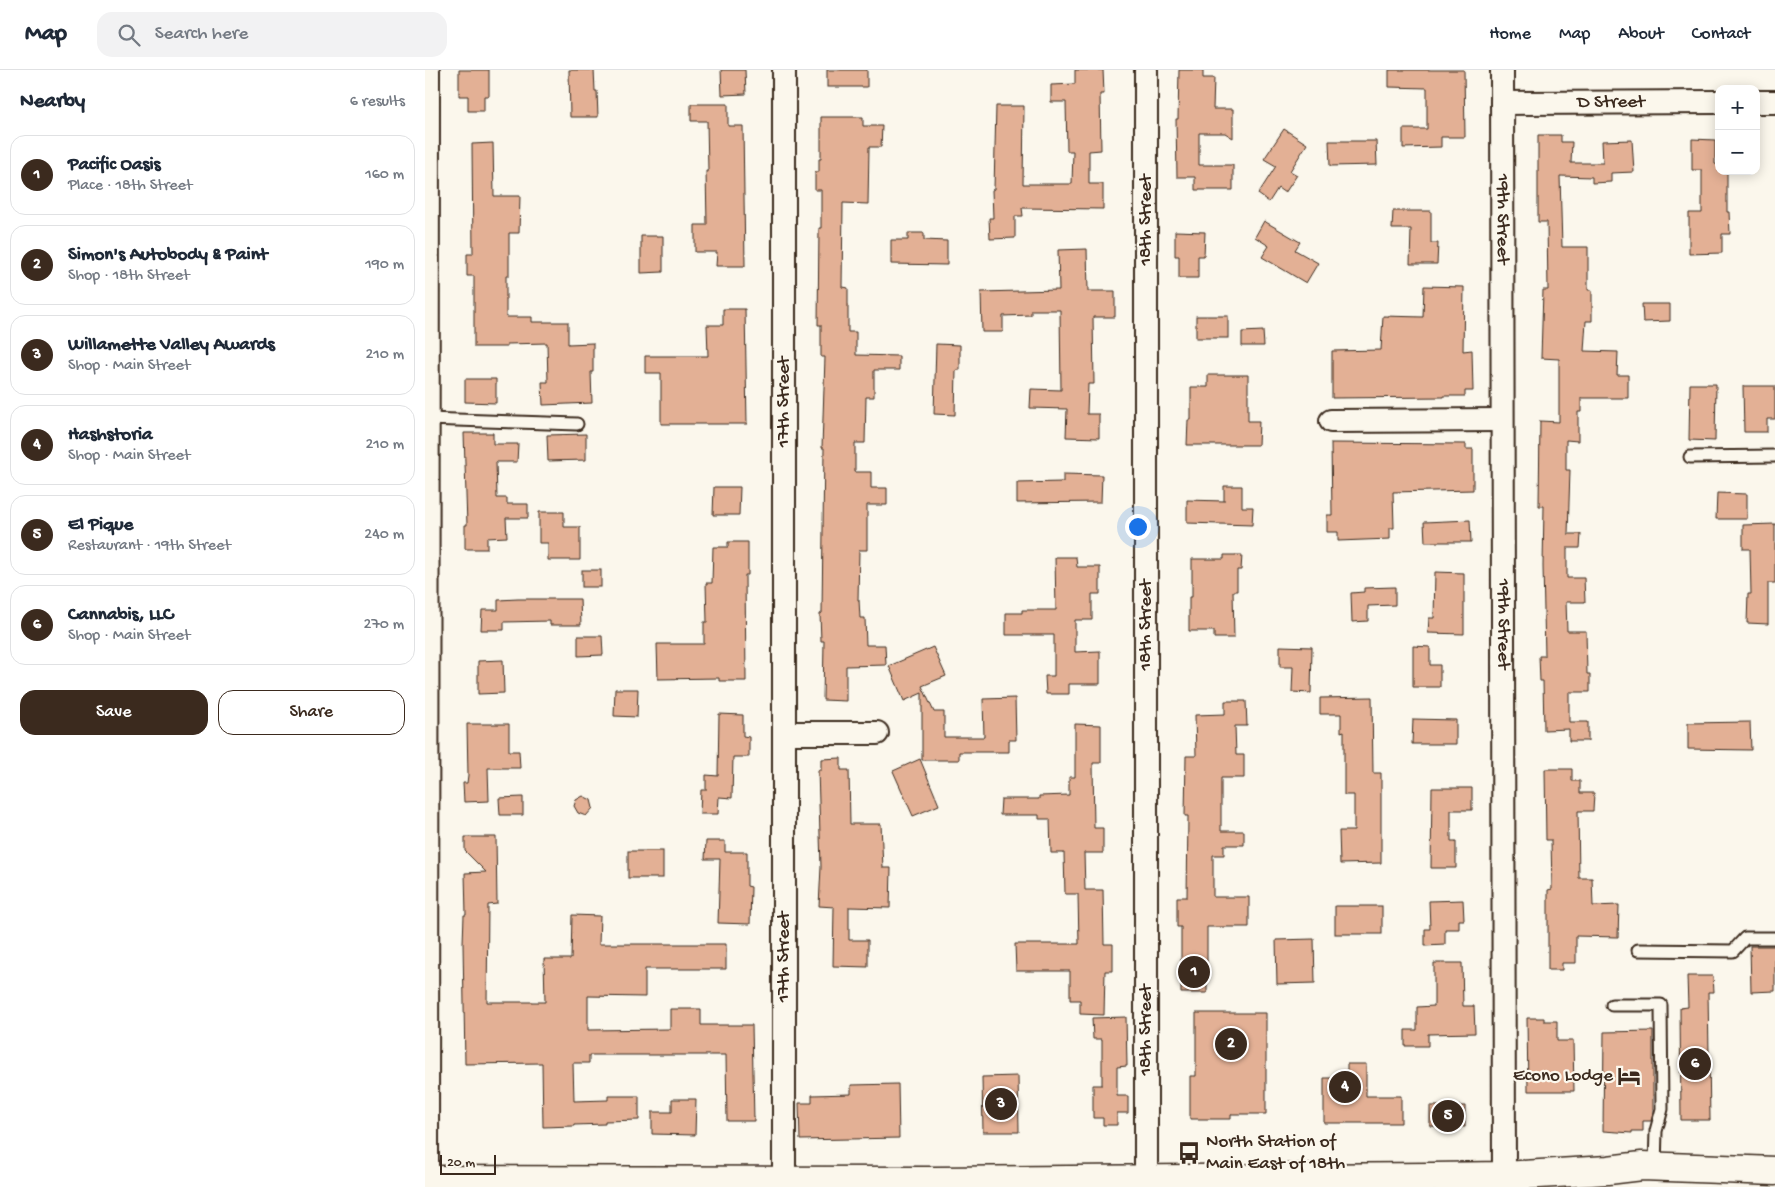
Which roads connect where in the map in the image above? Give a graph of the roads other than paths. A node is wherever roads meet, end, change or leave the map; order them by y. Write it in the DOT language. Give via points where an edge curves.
graph roads {
  1 [pos="428,70"];
  2 [pos="784,70"];
  3 [pos="1146,70"];
  4 [pos="1502,70"];
  5 [pos="1715,102"];
  6 [pos="1760,102"];
  7 [pos="1775,102"];
  8 [pos="1502,103"];
  9 [pos="427,419"];
  10 [pos="1502,420"];
  11 [pos="1331,421"];
  12 [pos="577,424"];
  13 [pos="1775,456"];
  14 [pos="1690,457"];
  15 [pos="426,542"];
  16 [pos="784,733"];
  17 [pos="877,733"];
  18 [pos="1775,938"];
  19 [pos="1638,950"];
  20 [pos="1612,1005"];
  21 [pos="1655,1167"];
  22 [pos="1768,1170"];
  23 [pos="426,1180"];
  24 [pos="1146,1180"];
  25 [pos="1504,1182"];
  26 [pos="767,1183"];
  27 [pos="1043,1184"];
  28 [pos="1696,1187"];
  1 -- 9 [label="street"];
  2 -- 16 [label="street, 17th Street"];
  3 -- 24 [label="street, 18th Street"];
  4 -- 8 [label="street, 19th Street"];
  5 -- 8 [label="street, D Street"];
  6 -- 7 [label="street"];
  8 -- 10 [label="street, 19th Street"];
  9 -- 12 [label="lane"];
  9 -- 15 [label="street"];
  10 -- 11 [label="street"];
  10 -- 25 [label="street, 19th Street"];
  13 -- 14 [label="lane"];
  15 -- 23 [label="street"];
  16 -- 17 [label="street"];
  16 -- 26 [label="street, 17th Street"];
  18 -- 19 [label="lane" via="1745,938 1733,951"];
  20 -- 21 [label="lane" via="1661,1005 1662,1109 1656,1131"];
  21 -- 22 [label="main road"];
  21 -- 25 [label="main road"];
  22 -- 28 [label="main road"];
  23 -- 26 [label="main road"];
  24 -- 25 [label="main road"];
  24 -- 27 [label="main road"];
  26 -- 27 [label="main road"];
}
